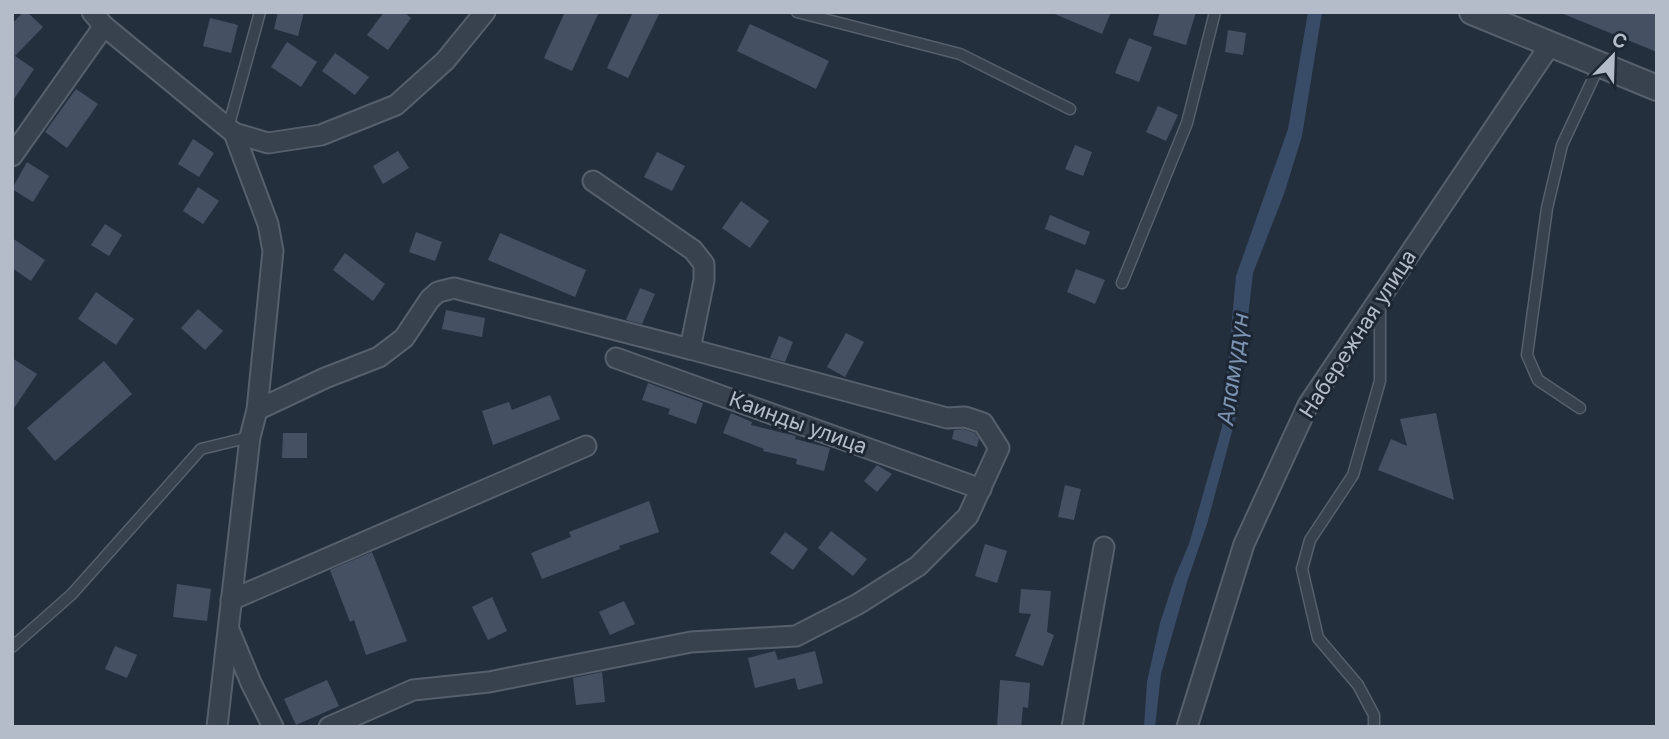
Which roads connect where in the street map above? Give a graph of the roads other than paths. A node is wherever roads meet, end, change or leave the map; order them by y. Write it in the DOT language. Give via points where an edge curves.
graph roads {
  1 [pos="260,12"];
  2 [pos="485,12"];
  3 [pos="797,12"];
  4 [pos="1215,12"];
  5 [pos="1472,12"];
  6 [pos="98,19"];
  7 [pos="1550,45"];
  8 [pos="1599,65"];
  9 [pos="1657,88"];
  10 [pos="1070,109"];
  11 [pos="231,131"];
  12 [pos="12,156"];
  13 [pos="593,181"];
  14 [pos="1122,283"];
  15 [pos="1380,299"];
  16 [pos="690,349"];
  17 [pos="616,358"];
  18 [pos="1580,408"];
  19 [pos="257,410"];
  20 [pos="250,438"];
  21 [pos="586,446"];
  22 [pos="981,489"];
  23 [pos="1104,547"];
  24 [pos="231,600"];
  25 [pos="229,631"];
  26 [pos="12,647"];
  27 [pos="216,727"];
  28 [pos="273,727"];
  29 [pos="329,727"];
  30 [pos="1072,727"];
  31 [pos="1187,727"];
  32 [pos="1374,727"];
  1 -- 11 [label="lane"];
  2 -- 11 [label="street" via="445,61 396,105 321,135 268,143"];
  3 -- 10 [label="lane" via="960,54"];
  4 -- 14 [label="lane" via="1186,124"];
  5 -- 7 [label="street"];
  6 -- 11 [label="street"];
  6 -- 12 [label="street"];
  7 -- 8 [label="street"];
  7 -- 15 [label="street, Набережная улица"];
  8 -- 9 [label="street"];
  8 -- 18 [label="lane" via="1562,145 1547,208 1527,355 1538,380"];
  11 -- 19 [label="street" via="268,224 273,251"];
  13 -- 16 [label="street" via="692,250 704,264"];
  15 -- 31 [label="street, Набережная улица" via="1308,405 1244,544"];
  15 -- 32 [label="lane" via="1380,381 1353,475 1310,540 1302,569 1318,638 1358,685 1374,715"];
  16 -- 19 [label="street" via="454,288 430,299 404,338 379,357"];
  16 -- 22 [label="street" via="947,418 983,423 999,448"];
  17 -- 22 [label="street, Каинды улица"];
  19 -- 20 [label="street"];
  20 -- 24 [label="street"];
  20 -- 26 [label="lane" via="201,449 72,594"];
  21 -- 24 [label="street"];
  22 -- 29 [label="street" via="968,516 918,566 796,636 691,642 489,682 413,690"];
  23 -- 30 [label="street"];
  24 -- 25 [label="street"];
  25 -- 27 [label="street"];
  25 -- 28 [label="street"];
}
